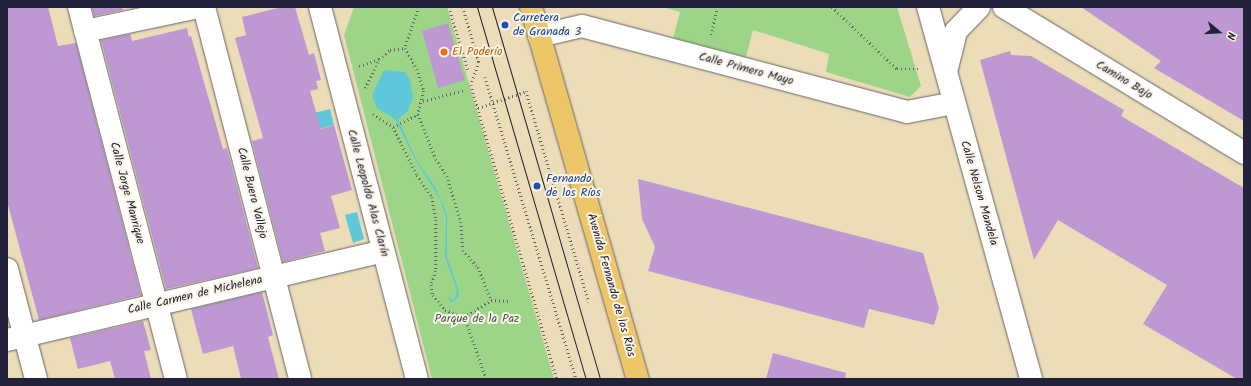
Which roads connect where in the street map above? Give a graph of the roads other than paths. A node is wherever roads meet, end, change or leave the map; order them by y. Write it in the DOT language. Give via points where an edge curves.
graph roads {
  1 [pos="79,7"];
  2 [pos="199,7"];
  3 [pos="204,7"];
  4 [pos="320,7"];
  5 [pos="531,7"];
  6 [pos="928,7"];
  7 [pos="979,7"];
  8 [pos="1004,7"];
  9 [pos="85,31"];
  10 [pos="539,36"];
  11 [pos="946,69"];
  12 [pos="954,103"];
  13 [pos="1244,153"];
  14 [pos="383,251"];
  15 [pos="7,269"];
  16 [pos="274,277"];
  17 [pos="156,305"];
  18 [pos="16,338"];
  19 [pos="36,379"];
  20 [pos="176,379"];
  21 [pos="300,379"];
  22 [pos="417,379"];
  23 [pos="638,379"];
  24 [pos="1031,379"];
  1 -- 9 [label="street, Calle Jorge Manrique"];
  2 -- 9 [label="street"];
  3 -- 16 [label="street, Calle Buero Vallejo"];
  4 -- 14 [label="street, Calle Leopoldo Alas Clarín"];
  5 -- 10 [label="main road, Avenida Fernando de los Ríos"];
  6 -- 11 [label="street, Calle Nelson Mandela"];
  7 -- 11 [label="street" via="956,31"];
  8 -- 13 [label="street, Camino Bajo"];
  9 -- 17 [label="street, Calle Jorge Manrique"];
  10 -- 12 [label="street, Calle Primero Mayo" via="582,26 907,112"];
  10 -- 23 [label="main road, Avenida Fernando de los Ríos"];
  11 -- 12 [label="street, Calle Nelson Mandela"];
  12 -- 24 [label="street, Calle Nelson Mandela"];
  14 -- 16 [label="street, Calle Carmen de Michelena"];
  14 -- 22 [label="street, Calle Leopoldo Alas Clarín"];
  15 -- 18 [label="street"];
  16 -- 17 [label="street, Calle Carmen de Michelena"];
  16 -- 21 [label="street, Calle Buero Vallejo"];
  17 -- 18 [label="street, Calle Carmen de Michelena"];
  17 -- 20 [label="street, Calle Jorge Manrique"];
  18 -- 19 [label="street"];
}
